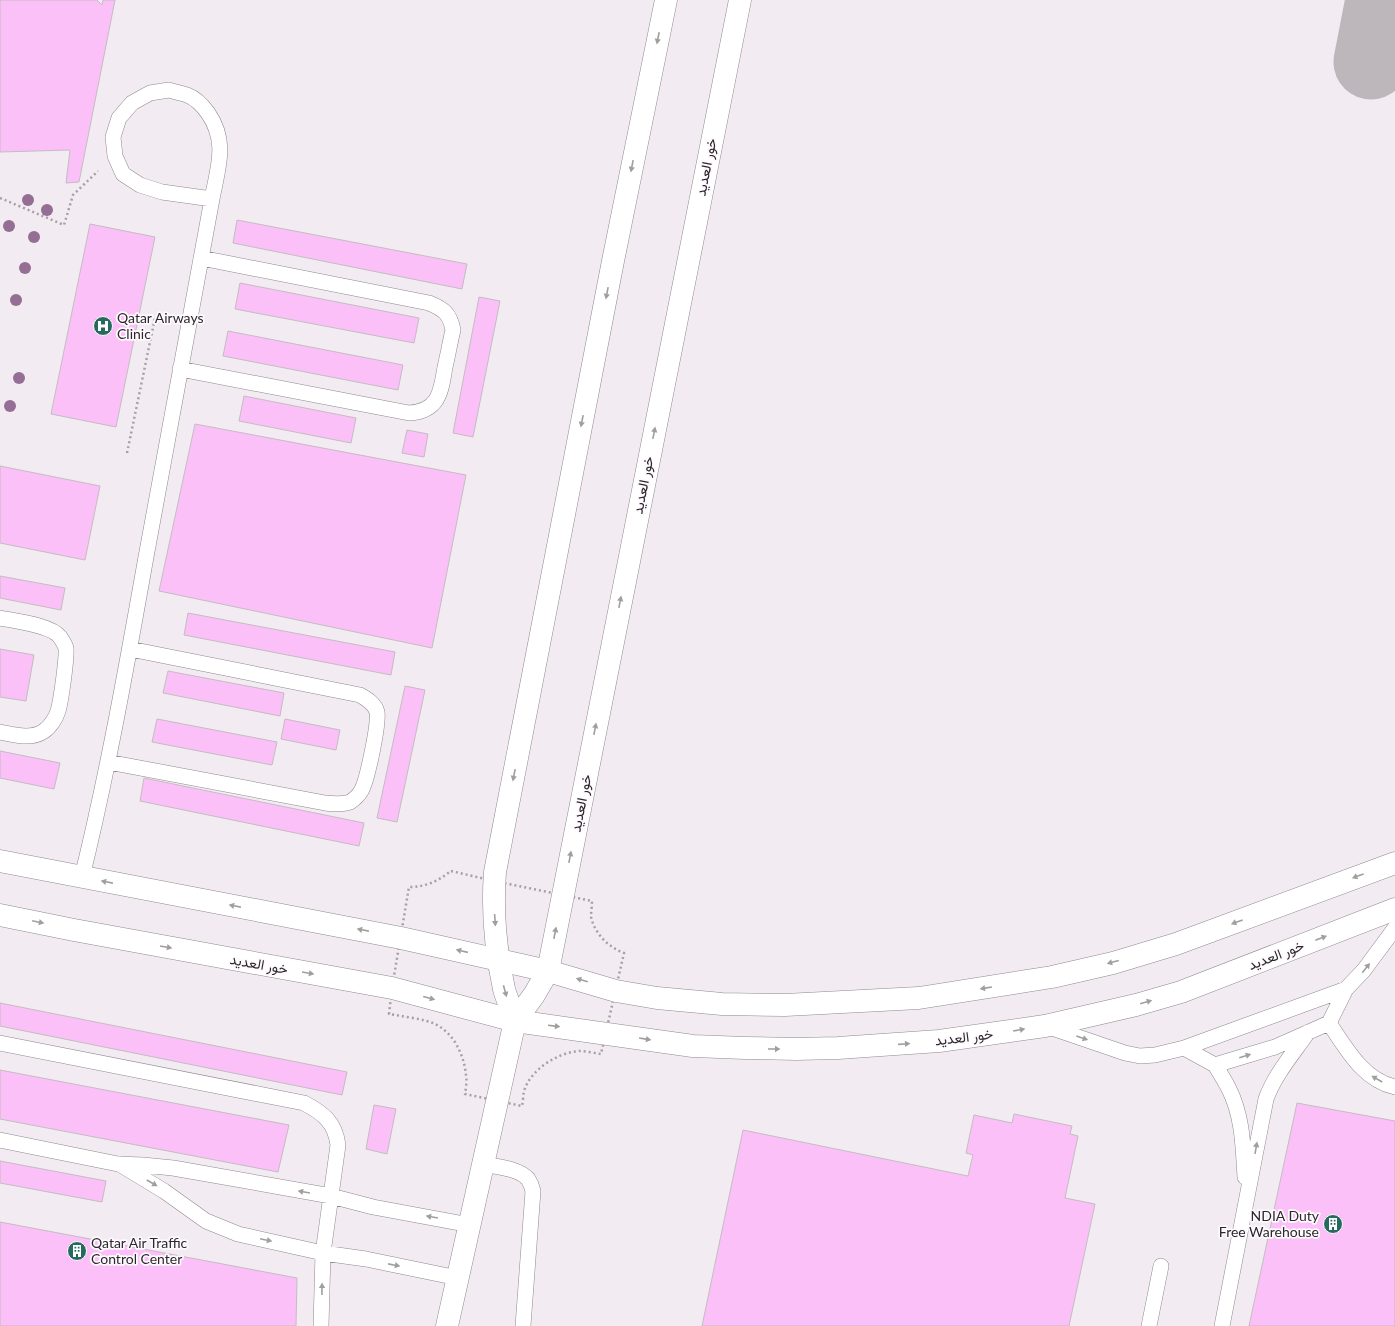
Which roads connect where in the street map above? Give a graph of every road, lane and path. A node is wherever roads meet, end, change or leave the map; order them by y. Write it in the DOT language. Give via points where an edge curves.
graph roads {
  1 [pos="666,0"];
  2 [pos="740,0"];
  3 [pos="115,156"];
  4 [pos="0,198"];
  5 [pos="212,199"];
  6 [pos="201,258"];
  7 [pos="188,324"];
  8 [pos="180,369"];
  9 [pos="127,453"];
  10 [pos="0,618"];
  11 [pos="130,649"];
  12 [pos="0,732"];
  13 [pos="108,762"];
  14 [pos="0,861"];
  15 [pos="1395,863"];
  16 [pos="82,877"];
  17 [pos="1395,909"];
  18 [pos="0,915"];
  19 [pos="1395,928"];
  20 [pos="500,960"];
  21 [pos="548,971"];
  22 [pos="1346,989"];
  23 [pos="515,1021"];
  24 [pos="1329,1023"];
  25 [pos="1046,1026"];
  26 [pos="1309,1032"];
  27 [pos="0,1043"];
  28 [pos="1184,1048"];
  29 [pos="1215,1065"];
  30 [pos="1395,1087"];
  31 [pos="0,1140"];
  32 [pos="118,1164"];
  33 [pos="483,1164"];
  34 [pos="331,1196"];
  35 [pos="1247,1200"];
  36 [pos="470,1224"];
  37 [pos="323,1253"];
  38 [pos="1160,1266"];
  39 [pos="458,1278"];
  40 [pos="321,1326"];
  41 [pos="447,1326"];
  42 [pos="523,1326"];
  43 [pos="1148,1326"];
  44 [pos="1222,1326"];
  1 -- 20 [label="street, one-way" via="495,872 495,919"];
  21 -- 2 [label="street, خور العديد, one-way"];
  3 -- 4 [label="path" via="73,195 64,225"];
  3 -- 5 [label="lane" via="123,174 140,184 162,192"];
  3 -- 5 [label="lane" via="113,137 119,118 132,103 150,93 169,90 188,95 204,107 215,123 220,141 220,161"];
  5 -- 6 [label="lane"];
  6 -- 7 [label="lane"];
  6 -- 8 [label="lane" via="428,303 446,313 453,330 440,394 429,407 420,412 409,413"];
  7 -- 8 [label="lane"];
  7 -- 9 [label="path" via="155,318"];
  8 -- 11 [label="lane"];
  10 -- 12 [label="lane" via="50,630 60,636 66,657 58,711 45,731 22,736"];
  11 -- 13 [label="lane"];
  11 -- 13 [label="lane" via="360,695 371,702 377,711 366,780 361,792 350,801 340,804 325,803"];
  13 -- 16 [label="lane"];
  14 -- 16 [label="street"];
  15 -- 21 [label="street, one-way" via="1176,944 1113,963 1052,978 919,998 785,1005 722,1004 616,991"];
  20 -- 16 [label="street, one-way" via="401,938"];
  25 -- 17 [label="street, خور العديد, one-way" via="1181,992"];
  18 -- 23 [label="street, خور العديد, one-way" via="392,988"];
  22 -- 19 [label="lane, one-way" via="1364,970"];
  20 -- 21 [label="street"];
  20 -- 23 [label="street, one-way" via="504,990"];
  21 -- 23 [label="street, خور العديد"];
  22 -- 24 [label="lane"];
  22 -- 28 [label="lane"];
  23 -- 25 [label="street, خور العديد, one-way" via="693,1046 753,1048 838,1048 939,1041"];
  23 -- 33 [label="street"];
  24 -- 26 [label="lane"];
  30 -- 24 [label="lane, one-way" via="1373,1077 1361,1067"];
  25 -- 28 [label="lane, one-way" via="1140,1056"];
  29 -- 26 [label="lane, one-way" via="1275,1047"];
  35 -- 26 [label="lane, one-way" via="1266,1099 1277,1076"];
  27 -- 34 [label="lane" via="304,1104 319,1111 330,1121 337,1134 338,1145"];
  28 -- 29 [label="lane"];
  29 -- 35 [label="lane" via="1230,1090 1239,1114"];
  31 -- 32 [label="lane"];
  34 -- 32 [label="lane, one-way" via="174,1168"];
  32 -- 37 [label="lane, one-way" via="222,1229"];
  33 -- 36 [label="street"];
  33 -- 42 [label="lane" via="522,1174 529,1180 533,1191"];
  36 -- 34 [label="lane, one-way"];
  34 -- 37 [label="lane"];
  35 -- 44 [label="lane"];
  36 -- 39 [label="street"];
  37 -- 39 [label="lane, one-way"];
  40 -- 37 [label="lane, one-way"];
  38 -- 43 [label="lane"];
  39 -- 41 [label="street"];
}
